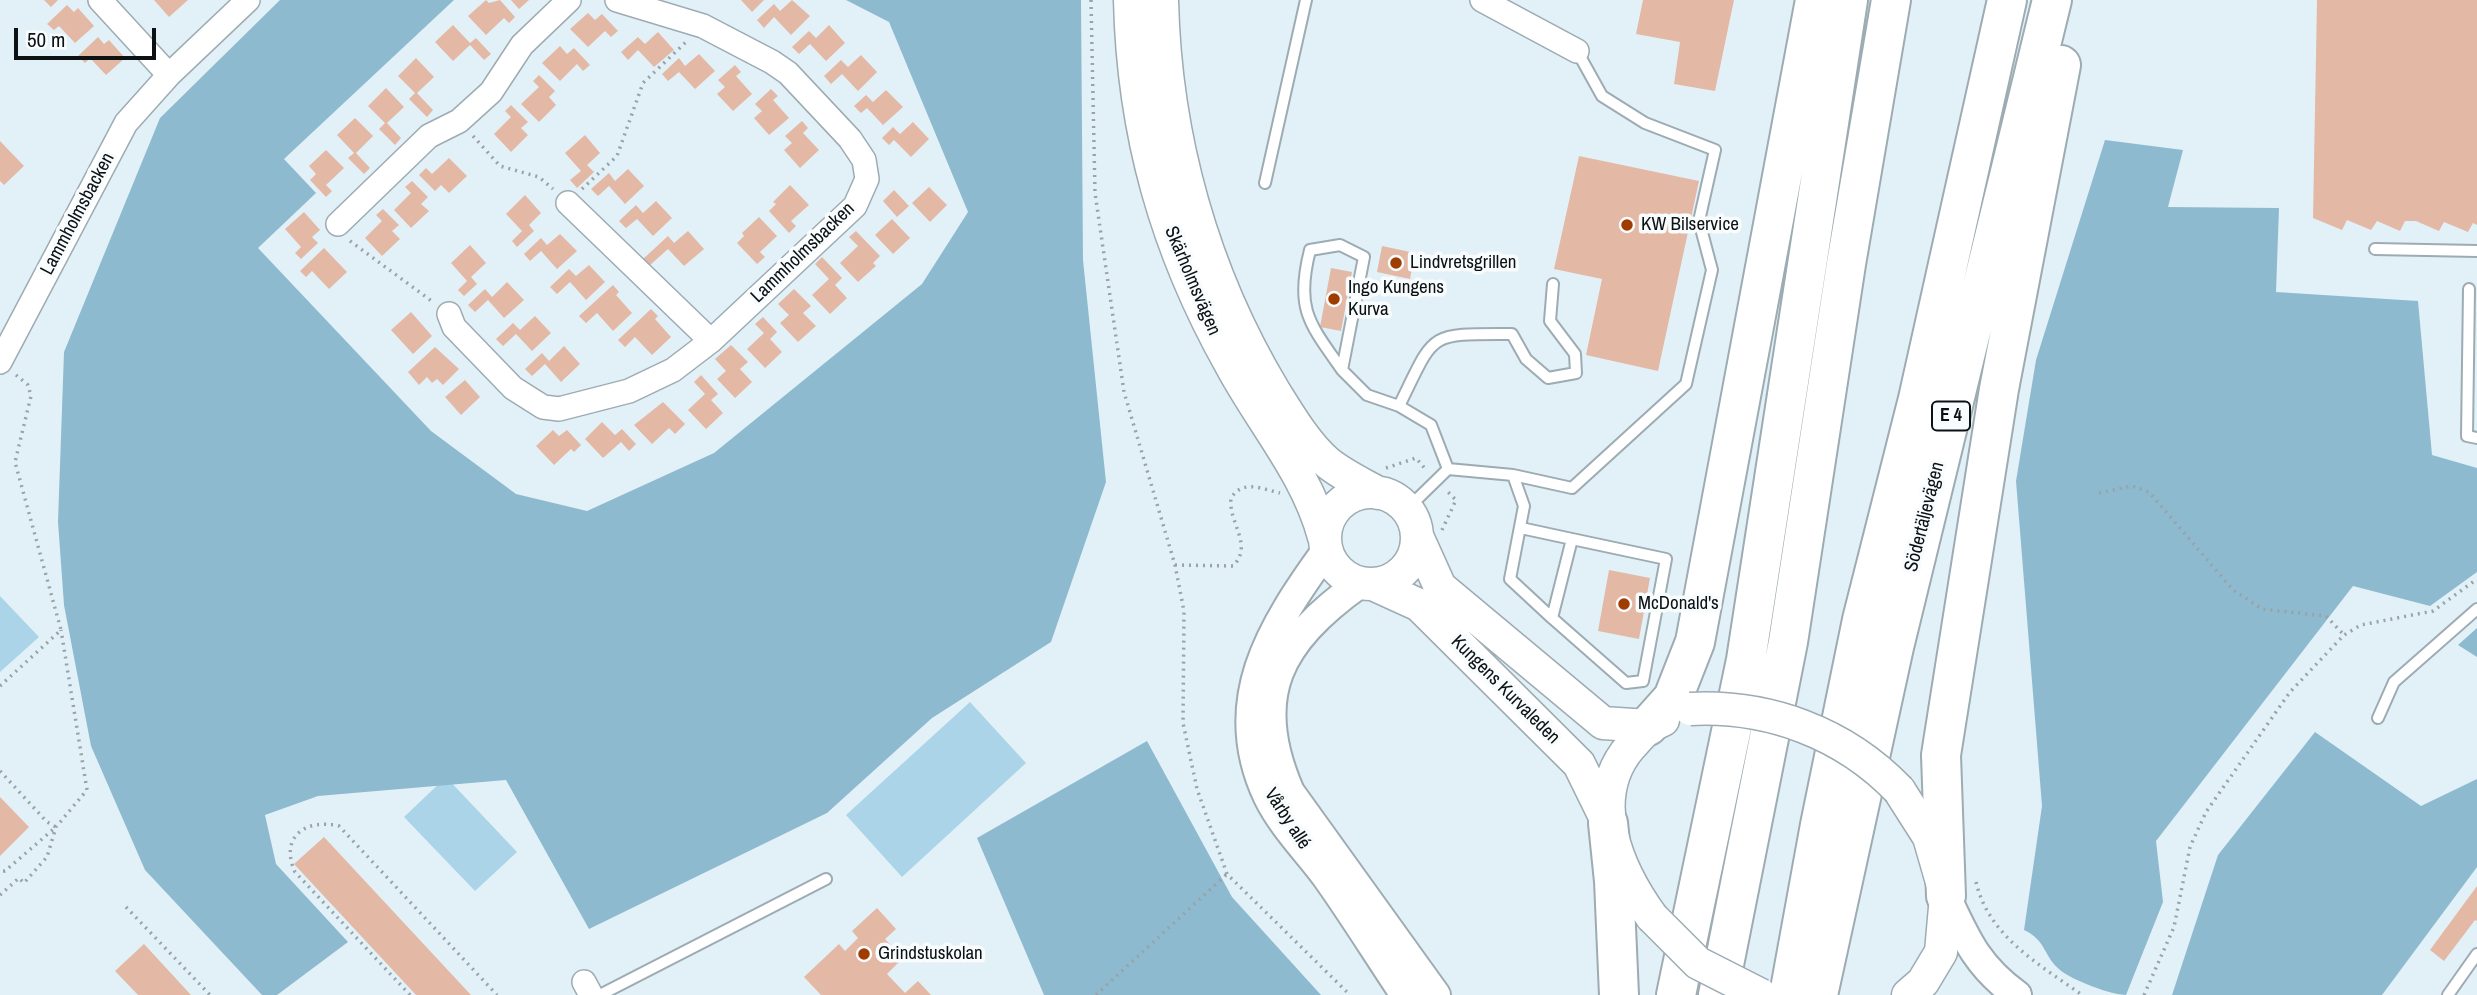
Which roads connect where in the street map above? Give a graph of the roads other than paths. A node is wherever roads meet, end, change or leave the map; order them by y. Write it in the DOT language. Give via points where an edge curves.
graph roads {
  1 [pos="100,0"];
  2 [pos="248,0"];
  3 [pos="569,0"];
  4 [pos="617,0"];
  5 [pos="1130,0"];
  6 [pos="1162,0"];
  7 [pos="1306,0"];
  8 [pos="1482,0"];
  9 [pos="1815,0"];
  10 [pos="1848,0"];
  11 [pos="1891,0"];
  12 [pos="2007,0"];
  13 [pos="2052,0"];
  14 [pos="2074,0"];
  15 [pos="1577,51"];
  16 [pos="169,75"];
  17 [pos="1265,183"];
  18 [pos="568,203"];
  19 [pos="338,224"];
  20 [pos="2375,249"];
  21 [pos="2477,251"];
  22 [pos="1553,284"];
  23 [pos="2469,289"];
  24 [pos="449,314"];
  25 [pos="710,341"];
  26 [pos="8,368"];
  27 [pos="1342,370"];
  28 [pos="1399,406"];
  29 [pos="2477,438"];
  30 [pos="1448,469"];
  31 [pos="1513,475"];
  32 [pos="1378,480"];
  33 [pos="1412,522"];
  34 [pos="1521,528"];
  35 [pos="1572,539"];
  36 [pos="1325,544"];
  37 [pos="1367,584"];
  38 [pos="2477,609"];
  39 [pos="1552,618"];
  40 [pos="2378,718"];
  41 [pos="1648,726"];
  42 [pos="1608,823"];
  43 [pos="826,879"];
  44 [pos="1960,886"];
  45 [pos="2477,954"];
  46 [pos="592,991"];
  47 [pos="1405,995"];
  48 [pos="1436,995"];
  49 [pos="1619,995"];
  50 [pos="1676,995"];
  51 [pos="1718,995"];
  52 [pos="1761,995"];
  53 [pos="1789,995"];
  54 [pos="1818,995"];
  55 [pos="1908,995"];
  56 [pos="2017,995"];
  57 [pos="2448,995"];
  1 -- 16 [label="street"];
  2 -- 16 [label="street, Lammholmsbacken"];
  3 -- 19 [label="street" via="522,45 491,92 459,121 429,136"];
  4 -- 25 [label="street, Lammholmsbacken" via="703,26 772,62 850,139 864,160 867,179 855,206"];
  5 -- 36 [label="main road, Skärholmsvägen" via="1136,97 1160,203 1206,319 1304,481"];
  6 -- 32 [label="main road, Skärholmsvägen" via="1170,97 1182,167 1235,317 1259,366 1327,463"];
  7 -- 17 [label="lane"];
  8 -- 15 [label="street"];
  9 -- 41 [label="highway" via="1695,642 1673,698"];
  10 -- 50 [label="highway" via="1746,660"];
  11 -- 51 [label="highway" via="1788,642"];
  12 -- 53 [label="highway" via="1918,399 1862,620"];
  13 -- 54 [label="highway, Södertäljevägen / E 4" via="1894,648"];
  14 -- 44 [label="highway" via="1999,389 1941,755"];
  15 -- 31 [label="lane" via="1602,96 1645,123 1715,150 1699,220 1712,271 1686,384 1572,488"];
  16 -- 26 [label="street, Lammholmsbacken" via="126,123"];
  18 -- 25 [label="street"];
  20 -- 21 [label="lane"];
  22 -- 28 [label="lane" via="1550,321 1575,354 1576,373 1548,378 1526,359 1511,334 1450,334 1429,345"];
  23 -- 29 [label="lane" via="2467,436"];
  24 -- 25 [label="street, Lammholmsbacken" via="454,327 513,388 542,407 559,409 629,391 673,370"];
  27 -- 27 [label="lane" via="1310,324 1301,284 1310,250 1340,245 1364,257"];
  27 -- 28 [label="lane" via="1367,395"];
  28 -- 30 [label="lane" via="1431,425"];
  30 -- 31 [label="lane"];
  30 -- 33 [label="lane" via="1436,480"];
  31 -- 34 [label="lane" via="1524,506"];
  32 -- 33 [label="main road"];
  32 -- 36 [label="main road" via="1365,493 1341,503 1327,524"];
  33 -- 37 [label="main road" via="1415,554 1405,569 1392,580"];
  33 -- 41 [label="main road, Kungens Kurvaleden" via="1440,587 1603,723"];
  34 -- 35 [label="lane"];
  34 -- 39 [label="lane" via="1510,579"];
  35 -- 39 [label="lane"];
  35 -- 39 [label="lane" via="1666,559 1643,681 1626,683"];
  36 -- 37 [label="main road" via="1333,566 1344,577"];
  36 -- 47 [label="street, Vårby allé" via="1274,627 1260,667 1250,715 1254,757 1269,798"];
  37 -- 42 [label="main road, Kungens Kurvaleden" via="1419,605 1579,764"];
  37 -- 48 [label="street, Vårby allé" via="1309,622 1285,657 1273,707 1275,754 1296,801"];
  38 -- 40 [label="lane" via="2394,682"];
  41 -- 42 [label="main road" via="1619,760 1610,787"];
  41 -- 44 [label="main road, bridge" via="1690,709 1721,708 1782,718 1860,755 1899,790"];
  42 -- 49 [label="highway"];
  42 -- 52 [label="main road, bridge" via="1620,862 1652,917 1698,963"];
  43 -- 46 [label="lane"];
  44 -- 55 [label="main road" via="1941,952 1923,982"];
  44 -- 56 [label="street" via="1972,953"];
  45 -- 57 [label="lane"];
}
